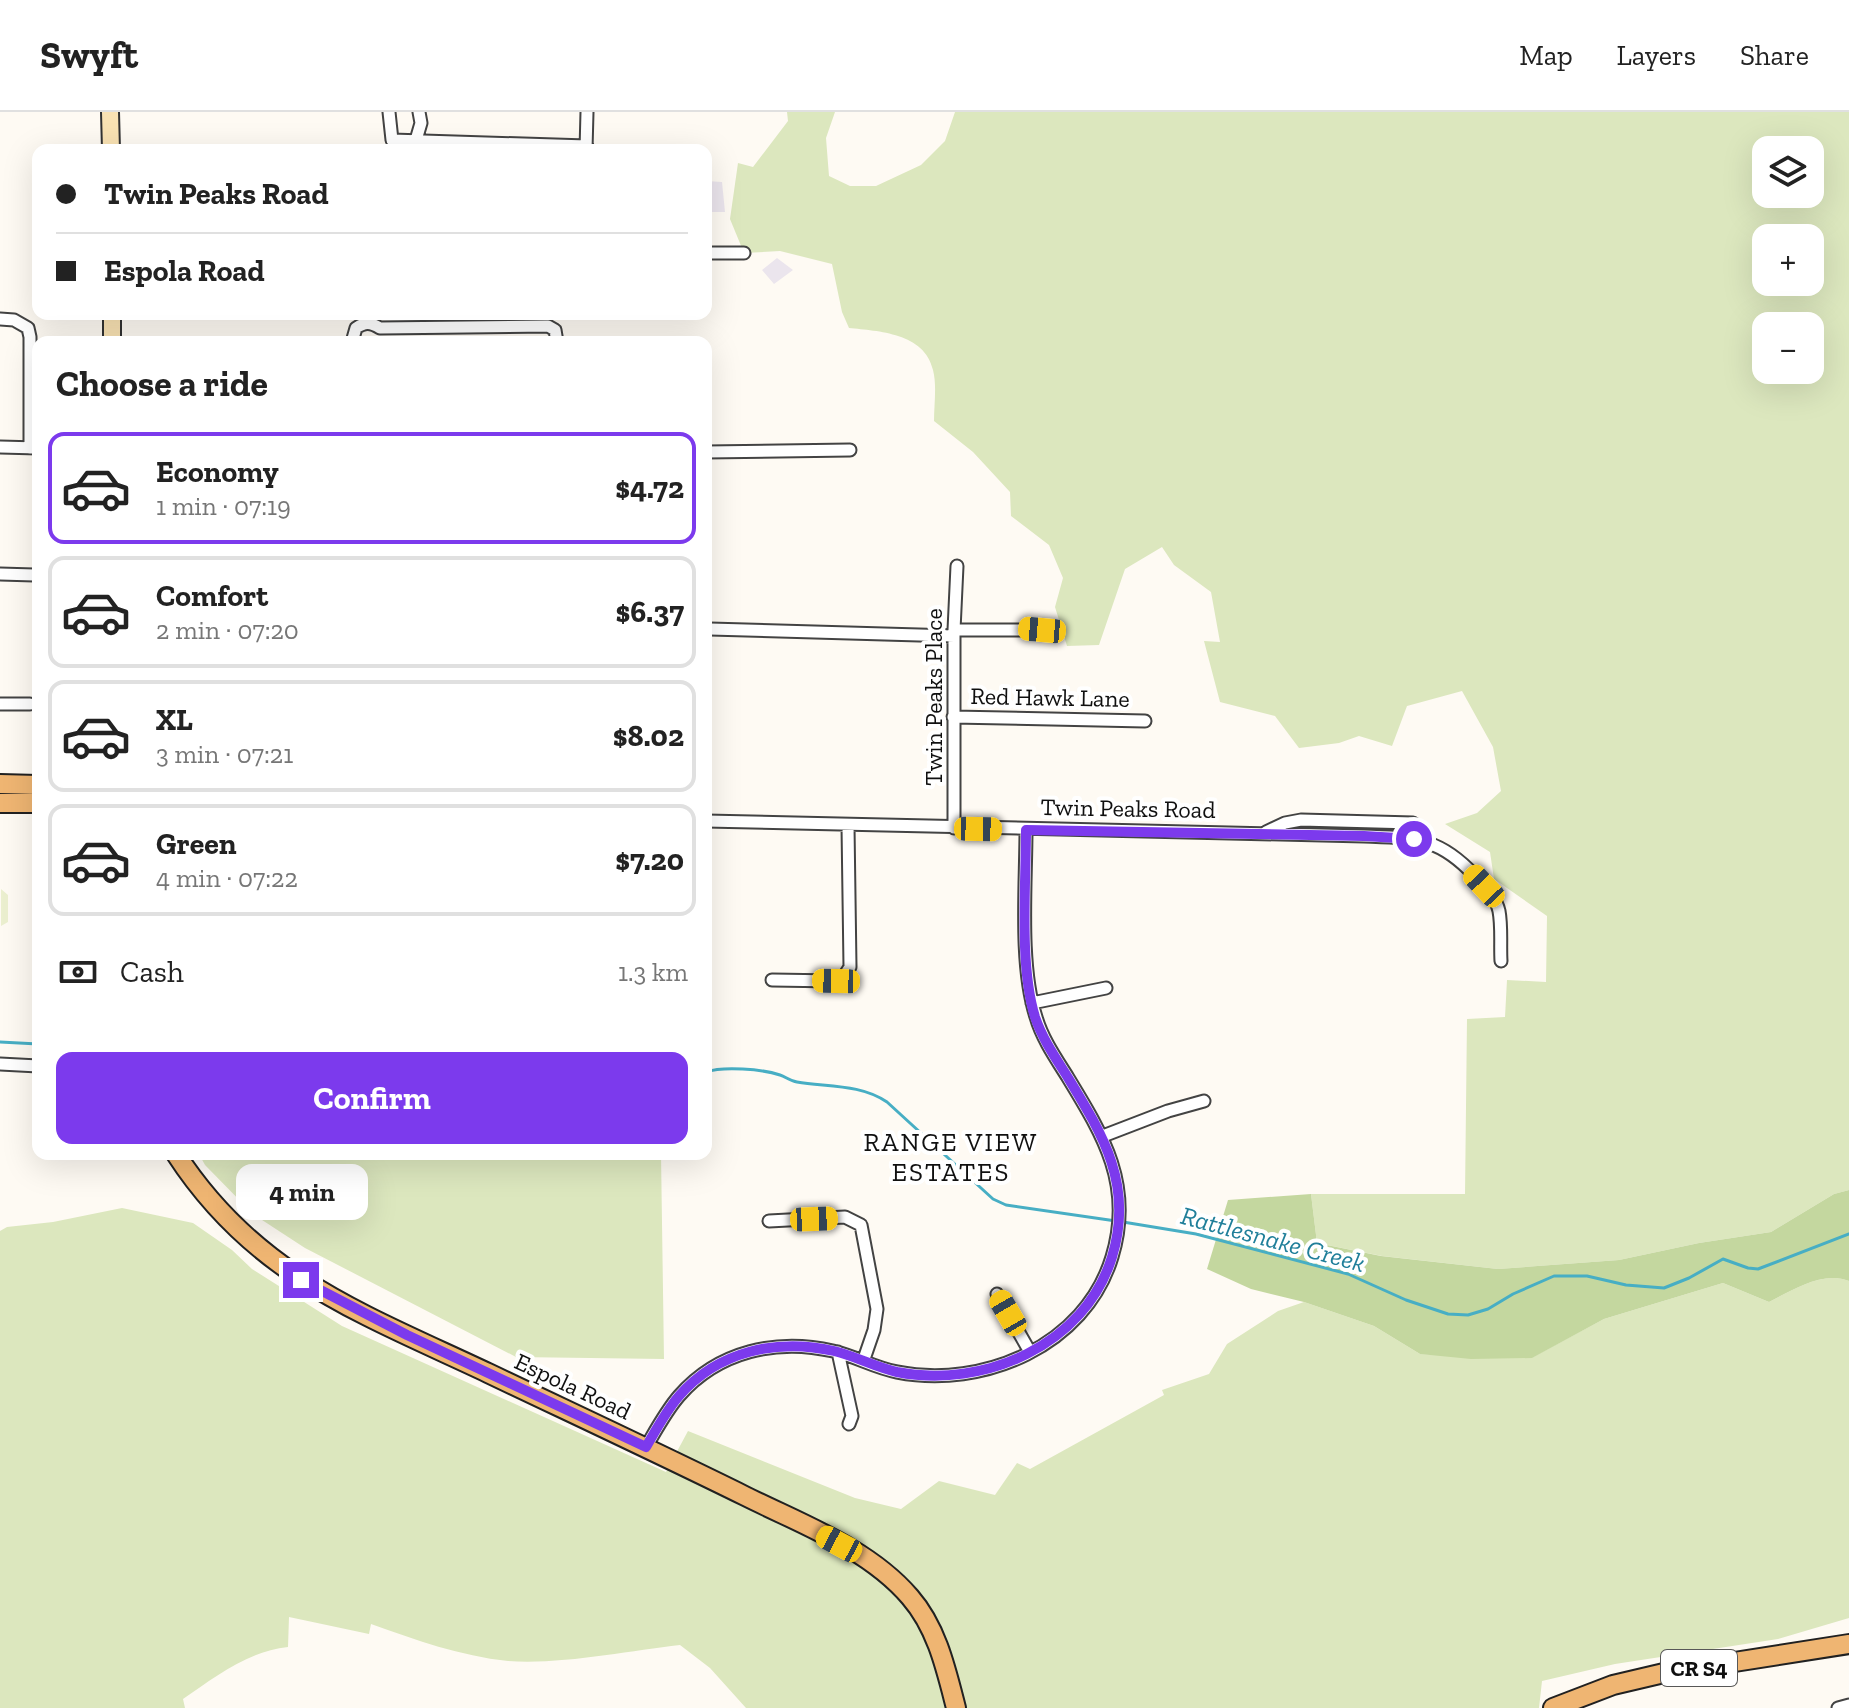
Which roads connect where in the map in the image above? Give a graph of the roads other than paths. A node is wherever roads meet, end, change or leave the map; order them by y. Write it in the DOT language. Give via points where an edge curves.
graph roads {
  1 [pos="110,112"];
  2 [pos="389,112"];
  3 [pos="419,112"];
  4 [pos="587,112"];
  5 [pos="416,140"];
  6 [pos="111,144"];
  7 [pos="501,144"];
  8 [pos="586,144"];
  9 [pos="712,253"];
  10 [pos="744,253"];
  11 [pos="4,319"];
  12 [pos="354,336"];
  13 [pos="556,336"];
  14 [pos="32,392"];
  15 [pos="0,447"];
  16 [pos="32,448"];
  17 [pos="850,450"];
  18 [pos="712,452"];
  19 [pos="957,566"];
  20 [pos="0,574"];
  21 [pos="32,575"];
  22 [pos="712,629"];
  23 [pos="1042,630"];
  24 [pos="954,633"];
  25 [pos="0,704"];
  26 [pos="30,704"];
  27 [pos="953,717"];
  28 [pos="1145,721"];
  29 [pos="0,784"];
  30 [pos="32,785"];
  31 [pos="0,803"];
  32 [pos="32,803"];
  33 [pos="712,821"];
  34 [pos="1413,823"];
  35 [pos="848,826"];
  36 [pos="954,828"];
  37 [pos="1026,830"];
  38 [pos="1262,834"];
  39 [pos="1501,961"];
  40 [pos="772,980"];
  41 [pos="1106,988"];
  42 [pos="1032,1003"];
  43 [pos="0,1064"];
  44 [pos="32,1066"];
  45 [pos="1204,1101"];
  46 [pos="1103,1136"];
  47 [pos="180,1160"];
  48 [pos="769,1221"];
  49 [pos="997,1294"];
  50 [pos="838,1352"];
  51 [pos="1030,1352"];
  52 [pos="864,1359"];
  53 [pos="849,1424"];
  54 [pos="646,1447"];
  55 [pos="1849,1644"];
  56 [pos="1849,1705"];
  57 [pos="956,1708"];
  58 [pos="1553,1708"];
  59 [pos="1838,1708"];
  1 -- 6 [label="main road"];
  2 -- 5 [label="street" via="392,140"];
  3 -- 5 [label="street"];
  4 -- 8 [label="street"];
  5 -- 7 [label="street"];
  9 -- 10 [label="street"];
  11 -- 14 [label="street" via="28,328"];
  12 -- 13 [label="street" via="364,323 380,328 548,326"];
  15 -- 16 [label="street"];
  17 -- 18 [label="street"];
  19 -- 24 [label="street, Twin Peaks Place"];
  20 -- 21 [label="street"];
  22 -- 24 [label="street"];
  23 -- 24 [label="street"];
  24 -- 27 [label="street, Twin Peaks Place"];
  25 -- 26 [label="street"];
  27 -- 28 [label="street, Red Hawk Lane"];
  27 -- 36 [label="street, Twin Peaks Place"];
  29 -- 30 [label="main road"];
  31 -- 32 [label="main road"];
  33 -- 35 [label="street, Twin Peaks Road"];
  34 -- 38 [label="street, Twin Peaks Road" via="1301,820"];
  35 -- 36 [label="street, Twin Peaks Road"];
  35 -- 40 [label="street" via="848,973 836,981"];
  36 -- 37 [label="street, Twin Peaks Road"];
  37 -- 38 [label="street, Twin Peaks Road"];
  37 -- 42 [label="street"];
  38 -- 39 [label="street, Twin Peaks Road" via="1379,836 1441,846 1495,901"];
  41 -- 42 [label="street"];
  42 -- 46 [label="street" via="1042,1035"];
  43 -- 44 [label="street"];
  45 -- 46 [label="street"];
  46 -- 51 [label="street" via="1119,1193 1119,1228 1110,1266 1079,1316"];
  47 -- 54 [label="main road, Espola Road" via="225,1219 301,1280"];
  48 -- 52 [label="street" via="845,1217 861,1225 877,1309"];
  49 -- 51 [label="street"];
  50 -- 52 [label="street"];
  50 -- 53 [label="street" via="852,1416"];
  50 -- 54 [label="street" via="766,1347 721,1362 678,1397"];
  51 -- 52 [label="street" via="983,1371 949,1375 900,1372"];
  54 -- 57 [label="main road, Espola Road" via="859,1555 898,1584 930,1628"];
  55 -- 58 [label="main road, CR S4" via="1664,1673"];
  56 -- 59 [label="street"];
}
